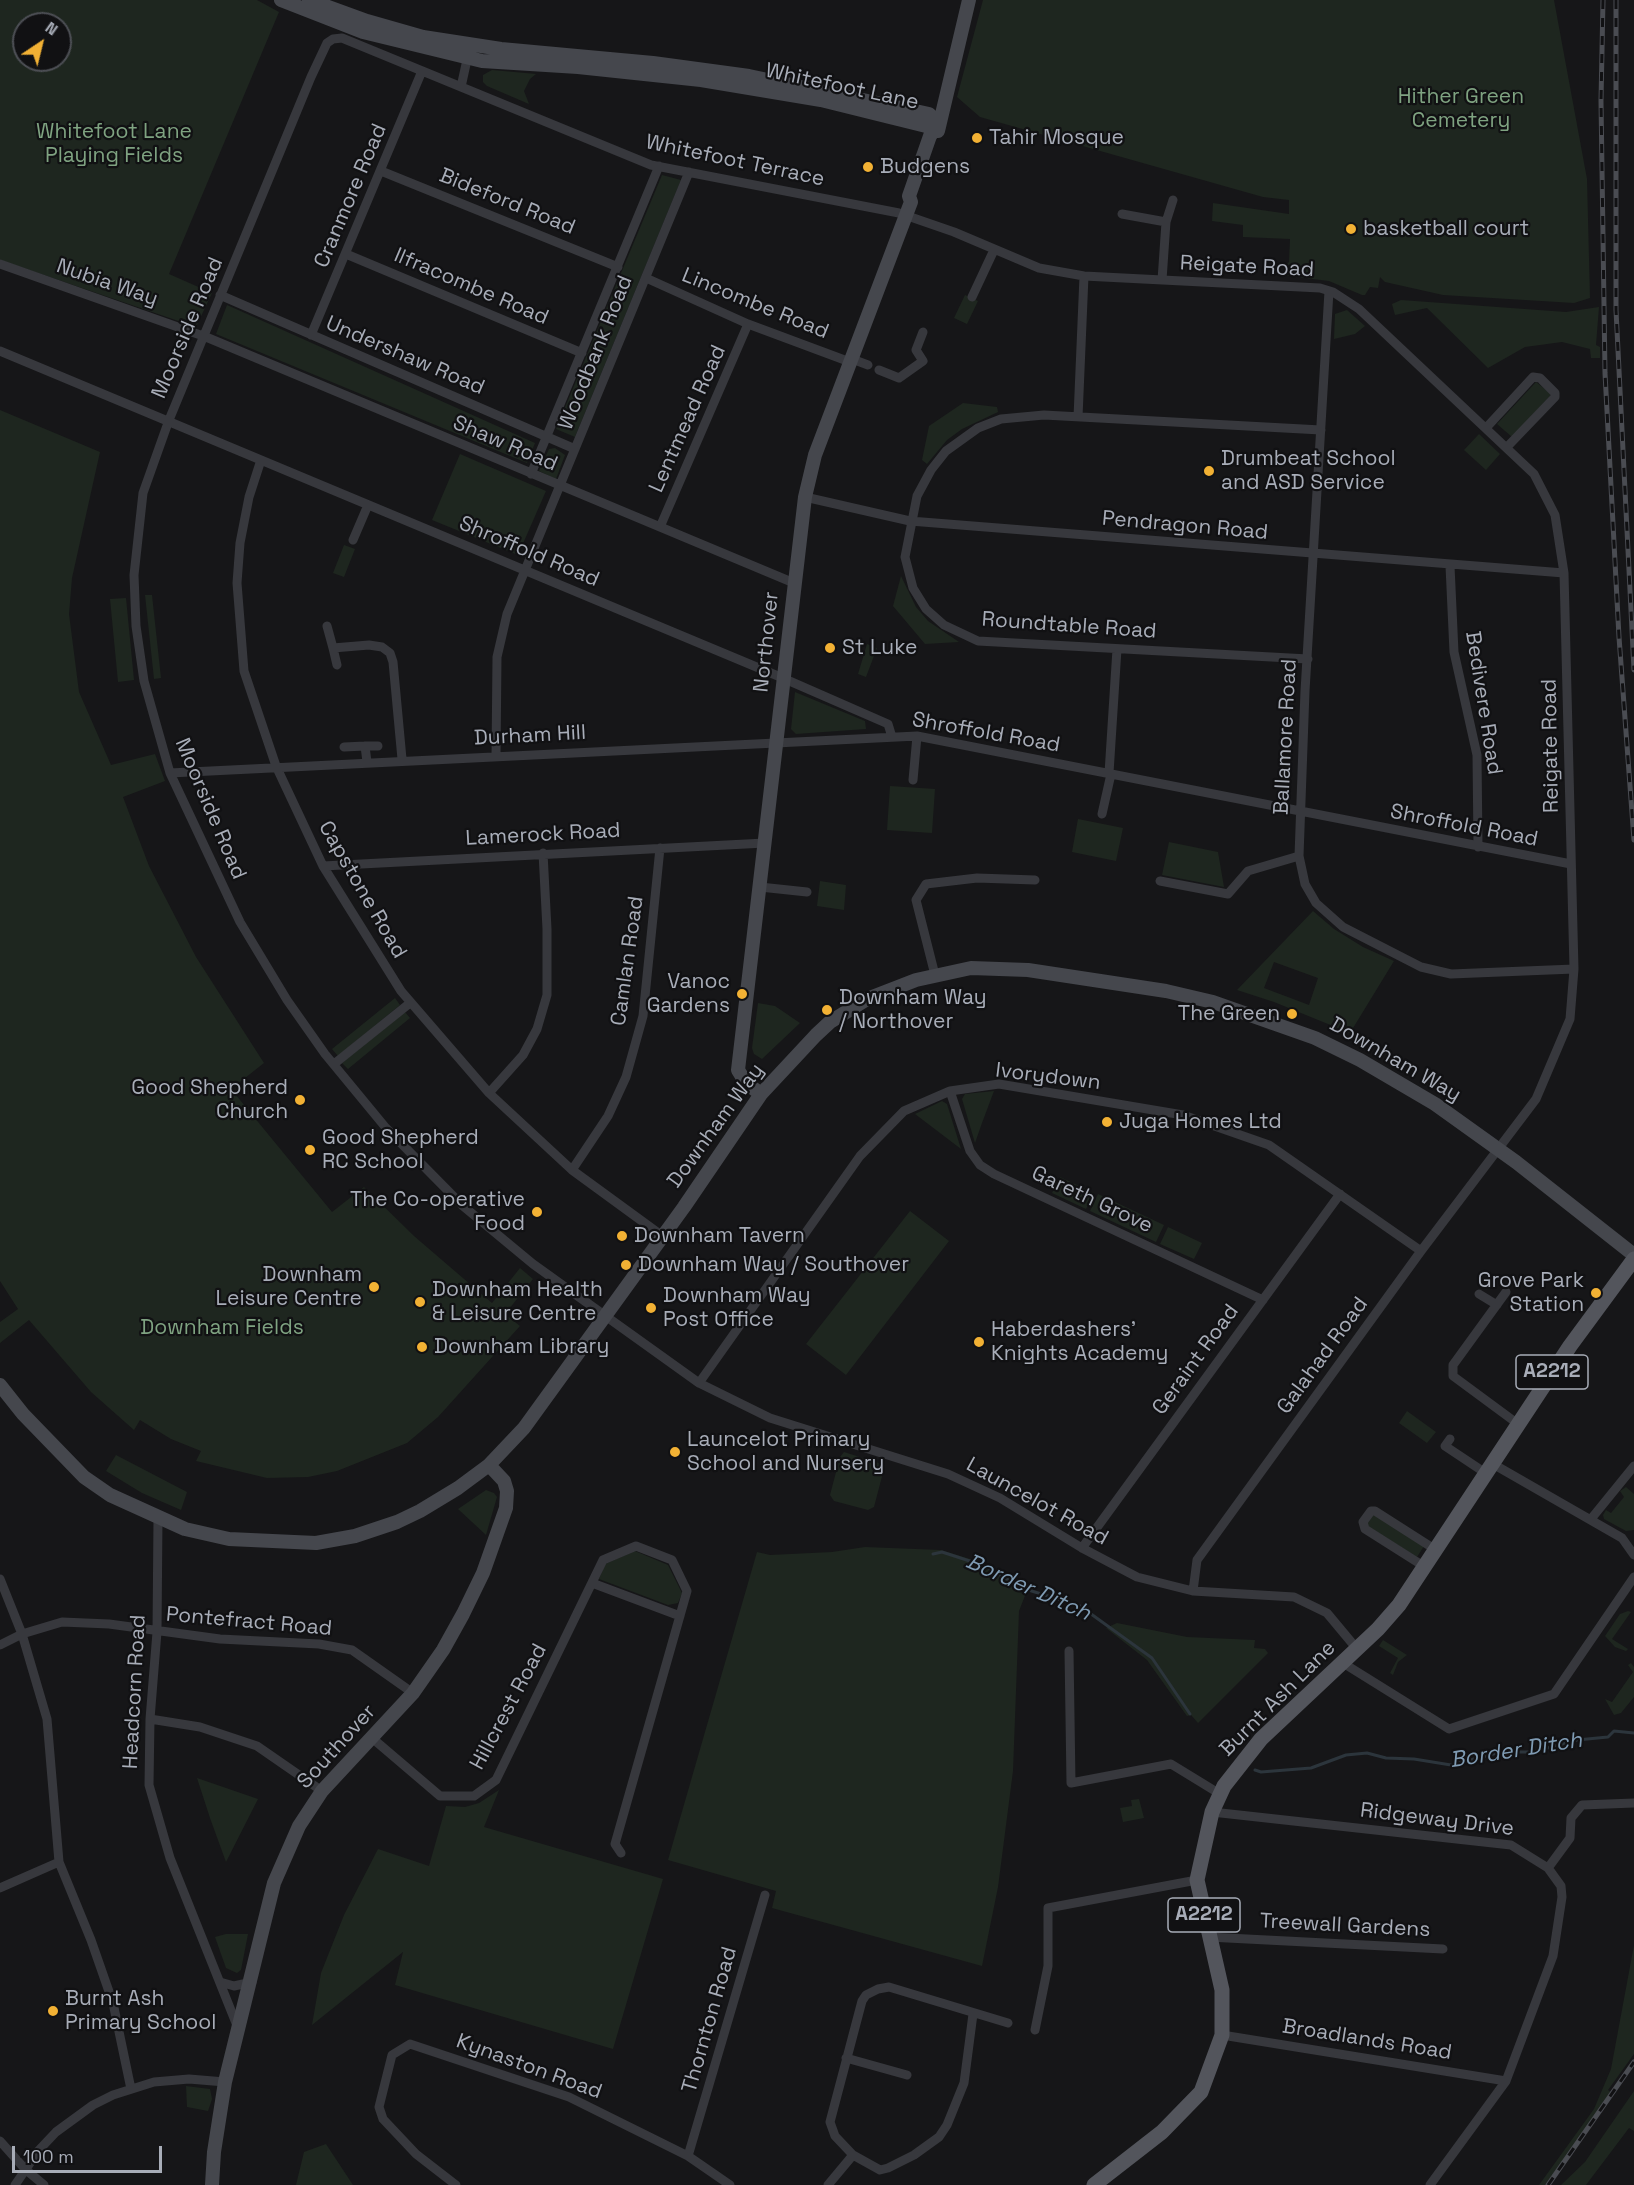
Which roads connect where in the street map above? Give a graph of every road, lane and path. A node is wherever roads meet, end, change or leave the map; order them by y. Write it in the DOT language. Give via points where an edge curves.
graph roads {
  1 [pos="281,0"];
  2 [pos="309,0"];
  3 [pos="969,0"];
  4 [pos="342,38"];
  5 [pos="469,52"];
  6 [pos="422,71"];
  7 [pos="462,87"];
  8 [pos="938,124"];
  9 [pos="658,166"];
  10 [pos="381,171"];
  11 [pos="689,172"];
  12 [pos="1173,200"];
  13 [pos="1122,214"];
  14 [pos="906,216"];
  15 [pos="1166,222"];
  16 [pos="994,250"];
  17 [pos="346,254"];
  18 [pos="0,264"];
  19 [pos="618,267"];
  20 [pos="1084,276"];
  21 [pos="646,278"];
  22 [pos="1162,280"];
  23 [pos="1329,291"];
  24 [pos="220,295"];
  25 [pos="972,297"];
  26 [pos="748,324"];
  27 [pos="923,332"];
  28 [pos="311,335"];
  29 [pos="203,336"];
  30 [pos="0,351"];
  31 [pos="582,353"];
  32 [pos="851,361"];
  33 [pos="868,365"];
  34 [pos="879,370"];
  35 [pos="1078,417"];
  36 [pos="169,420"];
  37 [pos="1486,428"];
  38 [pos="1321,430"];
  39 [pos="546,437"];
  40 [pos="1507,447"];
  41 [pos="575,449"];
  42 [pos="261,460"];
  43 [pos="531,474"];
  44 [pos="559,486"];
  45 [pos="805,497"];
  46 [pos="368,505"];
  47 [pos="910,521"];
  48 [pos="660,527"];
  49 [pos="353,540"];
  50 [pos="1315,555"];
  51 [pos="1450,566"];
  52 [pos="524,570"];
  53 [pos="1564,573"];
  54 [pos="794,583"];
  55 [pos="327,626"];
  56 [pos="333,648"];
  57 [pos="1117,649"];
  58 [pos="1308,659"];
  59 [pos="337,665"];
  60 [pos="784,680"];
  61 [pos="917,736"];
  62 [pos="892,737"];
  63 [pos="777,742"];
  64 [pos="365,746"];
  65 [pos="378,746"];
  66 [pos="344,747"];
  67 [pos="496,756"];
  68 [pos="402,759"];
  69 [pos="367,762"];
  70 [pos="276,766"];
  71 [pos="170,773"];
  72 [pos="1110,773"];
  73 [pos="913,780"];
  74 [pos="1301,812"];
  75 [pos="1102,814"];
  76 [pos="765,843"];
  77 [pos="1478,847"];
  78 [pos="660,848"];
  79 [pos="543,853"];
  80 [pos="1299,856"];
  81 [pos="1571,864"];
  82 [pos="323,866"];
  83 [pos="1035,880"];
  84 [pos="1160,881"];
  85 [pos="760,887"];
  86 [pos="807,892"];
  87 [pos="1574,969"];
  88 [pos="935,975"];
  89 [pos="410,1003"];
  90 [pos="334,1064"];
  91 [pos="950,1091"];
  92 [pos="489,1093"];
  93 [pos="761,1094"];
  94 [pos="1497,1149"];
  95 [pos="572,1170"];
  96 [pos="1340,1194"];
  97 [pos="661,1236"];
  98 [pos="1421,1251"];
  99 [pos="1634,1257"];
  100 [pos="1506,1292"];
  101 [pos="1479,1294"];
  102 [pos="1263,1300"];
  103 [pos="1497,1305"];
  104 [pos="603,1316"];
  105 [pos="699,1383"];
  106 [pos="0,1385"];
  107 [pos="1518,1424"];
  108 [pos="1445,1446"];
  109 [pos="489,1465"];
  110 [pos="1634,1466"];
  111 [pos="1490,1469"];
  112 [pos="158,1518"];
  113 [pos="1591,1520"];
  114 [pos="1082,1548"];
  115 [pos="1436,1550"];
  116 [pos="1634,1554"];
  117 [pos="1425,1566"];
  118 [pos="1634,1577"];
  119 [pos="0,1579"];
  120 [pos="592,1583"];
  121 [pos="1193,1591"];
  122 [pos="680,1616"];
  123 [pos="157,1632"];
  124 [pos="22,1634"];
  125 [pos="0,1645"];
  126 [pos="1357,1649"];
  127 [pos="1069,1651"];
  128 [pos="1343,1663"];
  129 [pos="414,1693"];
  130 [pos="150,1719"];
  131 [pos="372,1738"];
  132 [pos="322,1791"];
  133 [pos="1220,1794"];
  134 [pos="1634,1803"];
  135 [pos="1212,1812"];
  136 [pos="621,1853"];
  137 [pos="59,1862"];
  138 [pos="1548,1868"];
  139 [pos="1197,1880"];
  140 [pos="0,1888"];
  141 [pos="765,1895"];
  142 [pos="1208,1937"];
  143 [pos="1443,1949"];
  144 [pos="220,1982"];
  145 [pos="252,1982"];
  146 [pos="973,2014"];
  147 [pos="1008,2023"];
  148 [pos="1035,2030"];
  149 [pos="239,2032"];
  150 [pos="1222,2035"];
  151 [pos="846,2058"];
  152 [pos="907,2075"];
  153 [pos="1506,2081"];
  154 [pos="225,2082"];
  155 [pos="131,2089"];
  156 [pos="0,2141"];
  157 [pos="853,2155"];
  158 [pos="688,2156"];
  159 [pos="25,2169"];
  160 [pos="15,2185"];
  161 [pos="44,2185"];
  162 [pos="212,2185"];
  163 [pos="456,2185"];
  164 [pos="730,2185"];
  165 [pos="828,2185"];
  166 [pos="1094,2185"];
  167 [pos="1430,2185"];
  1 -- 5 [label="street, Whitefoot Lane" via="363,32"];
  2 -- 5 [label="street, Whitefoot Lane"];
  3 -- 8 [label="street, Northover"];
  4 -- 6 [label="street, Whitefoot Terrace"];
  4 -- 24 [label="street, Moorside Road" via="327,43"];
  5 -- 7 [label="street"];
  5 -- 8 [label="street, Whitefoot Lane" via="652,63 749,76 929,114"];
  6 -- 7 [label="street, Whitefoot Terrace"];
  6 -- 10 [label="street, Cranmore Road"];
  7 -- 9 [label="street, Whitefoot Terrace"];
  8 -- 14 [label="street, Northover" via="936,145"];
  9 -- 11 [label="street, Whitefoot Terrace"];
  9 -- 19 [label="street, Woodbank Road"];
  10 -- 17 [label="street, Cranmore Road"];
  10 -- 19 [label="street, Bideford Road"];
  11 -- 14 [label="street, Whitefoot Terrace"];
  11 -- 21 [label="street, Woodbank Road"];
  12 -- 15 [label="street"];
  13 -- 15 [label="street"];
  14 -- 16 [label="street, Reigate Road"];
  14 -- 32 [label="street, Northover"];
  15 -- 22 [label="street"];
  16 -- 20 [label="street, Reigate Road" via="1039,268"];
  16 -- 25 [label="street"];
  17 -- 28 [label="street, Cranmore Road"];
  17 -- 31 [label="street, Ilfracombe Road"];
  18 -- 29 [label="street, Nubia Way"];
  19 -- 31 [label="street, Woodbank Road"];
  20 -- 22 [label="street, Reigate Road"];
  20 -- 35 [label="street"];
  21 -- 26 [label="street, Lincombe Road"];
  21 -- 41 [label="street, Woodbank Road"];
  22 -- 23 [label="street, Reigate Road"];
  23 -- 37 [label="street, Reigate Road" via="1348,299"];
  23 -- 38 [label="street, Ballamore Road"];
  24 -- 28 [label="street, Undershaw Road"];
  24 -- 29 [label="street, Moorside Road"];
  26 -- 32 [label="street, Lincombe Road"];
  26 -- 48 [label="street, Lentmead Road"];
  27 -- 34 [label="street" via="916,350 923,361 899,378"];
  28 -- 39 [label="street, Undershaw Road"];
  29 -- 36 [label="street, Moorside Road"];
  29 -- 43 [label="street, Shaw Road"];
  30 -- 36 [label="street, Shroffold Road"];
  31 -- 39 [label="street, Woodbank Road"];
  32 -- 33 [label="street, Lincombe Road"];
  32 -- 45 [label="street, Northover" via="815,455"];
  35 -- 38 [label="street, Roundtable Road"];
  35 -- 47 [label="street, Roundtable Road" via="1002,418 978,428 946,451 931,470 917,496"];
  36 -- 42 [label="street, Shroffold Road"];
  36 -- 71 [label="street, Moorside Road" via="143,493 134,575 144,681"];
  37 -- 40 [label="street, Reigate Road"];
  37 -- 40 [label="street" via="1533,377 1540,378 1555,397"];
  38 -- 50 [label="street, Ballamore Road"];
  39 -- 41 [label="street, Undershaw Road"];
  39 -- 43 [label="street, Woodbank Road"];
  40 -- 53 [label="street, Reigate Road" via="1534,474 1556,515"];
  41 -- 44 [label="street, Woodbank Road"];
  42 -- 46 [label="street, Shroffold Road"];
  42 -- 70 [label="street, Capstone Road" via="240,543 238,605 244,671"];
  43 -- 44 [label="street, Shaw Road"];
  44 -- 48 [label="street, Shaw Road"];
  44 -- 52 [label="street, Woodbank Road"];
  45 -- 47 [label="street, Pendragon Road"];
  45 -- 54 [label="street, Northover"];
  46 -- 49 [label="street"];
  46 -- 52 [label="street, Shroffold Road"];
  47 -- 50 [label="street, Pendragon Road"];
  47 -- 57 [label="street, Roundtable Road" via="904,557 913,588 926,609 944,625 978,641"];
  48 -- 54 [label="street, Shaw Road"];
  50 -- 51 [label="street, Pendragon Road"];
  50 -- 58 [label="street, Ballamore Road"];
  51 -- 53 [label="street, Pendragon Road"];
  51 -- 77 [label="street, Bedivere Road" via="1454,652 1477,755"];
  52 -- 60 [label="street, Shroffold Road"];
  52 -- 67 [label="street, Woodbank Road" via="507,614 497,657"];
  53 -- 81 [label="street, Reigate Road"];
  54 -- 60 [label="street, Northover"];
  55 -- 56 [label="street"];
  56 -- 59 [label="street"];
  56 -- 68 [label="street" via="369,645 390,653"];
  57 -- 58 [label="street, Roundtable Road"];
  57 -- 72 [label="street"];
  58 -- 74 [label="street, Ballamore Road"];
  60 -- 62 [label="street, Shroffold Road" via="888,724"];
  60 -- 63 [label="street, Northover"];
  61 -- 62 [label="street, Shroffold Road"];
  61 -- 72 [label="street, Shroffold Road"];
  61 -- 73 [label="street"];
  62 -- 63 [label="street, Durham Hill"];
  63 -- 67 [label="street, Durham Hill"];
  63 -- 76 [label="street, Northover"];
  64 -- 65 [label="street"];
  64 -- 66 [label="street"];
  64 -- 69 [label="street"];
  67 -- 68 [label="street, Durham Hill"];
  68 -- 69 [label="street, Durham Hill"];
  69 -- 70 [label="street, Durham Hill"];
  70 -- 71 [label="street, Durham Hill"];
  70 -- 82 [label="street, Capstone Road"];
  71 -- 90 [label="street, Moorside Road" via="240,922 287,1000"];
  72 -- 74 [label="street, Shroffold Road"];
  72 -- 75 [label="street"];
  74 -- 77 [label="street, Shroffold Road"];
  74 -- 80 [label="street, Ballamore Road"];
  76 -- 78 [label="street, Lamerock Road"];
  76 -- 85 [label="street, Northover"];
  77 -- 81 [label="street, Shroffold Road"];
  78 -- 79 [label="street, Lamerock Road"];
  78 -- 95 [label="street, Camlan Road" via="642,1016 626,1077 608,1116"];
  79 -- 82 [label="street, Lamerock Road"];
  79 -- 92 [label="street" via="547,995 537,1029 523,1055"];
  80 -- 84 [label="street" via="1248,871 1228,894"];
  80 -- 87 [label="street, Ballamore Road" via="1305,884 1328,916 1363,939 1421,967 1451,974"];
  81 -- 87 [label="street, Reigate Road"];
  82 -- 89 [label="street, Capstone Road"];
  83 -- 88 [label="street" via="977,878 926,884 916,900"];
  85 -- 86 [label="street"];
  85 -- 93 [label="street, Northover" via="738,1070 746,1083"];
  87 -- 94 [label="street, Reigate Road" via="1570,1019 1536,1099"];
  88 -- 93 [label="street, Downham Way" via="848,1009 816,1035"];
  88 -- 94 [label="street, Downham Way" via="971,968 1028,970 1166,991 1219,1004 1315,1038 1360,1060 1435,1104"];
  89 -- 90 [label="street"];
  89 -- 92 [label="street, Capstone Road"];
  90 -- 104 [label="street, Moorside Road" via="386,1128 463,1206"];
  91 -- 96 [label="street, Ivorydown" via="999,1084 1183,1115 1269,1146"];
  91 -- 102 [label="street, Gareth Grove" via="970,1151 980,1165"];
  91 -- 105 [label="street, Ivorydown" via="903,1111 860,1156"];
  92 -- 95 [label="street, Capstone Road"];
  93 -- 97 [label="street, Downham Way"];
  94 -- 98 [label="street, Galahad Road"];
  94 -- 99 [label="street, Downham Way"];
  95 -- 97 [label="street, Capstone Road"];
  96 -- 98 [label="street, Ivorydown"];
  96 -- 102 [label="street, Geraint Road"];
  97 -- 104 [label="street, Downham Way"];
  98 -- 121 [label="street, Galahad Road" via="1197,1560"];
  99 -- 107 [label="main road, A2212"];
  100 -- 103 [label="street"];
  101 -- 103 [label="street"];
  102 -- 114 [label="street, Geraint Road"];
  103 -- 107 [label="street" via="1453,1365 1450,1376"];
  104 -- 105 [label="street, Launcelot Road"];
  104 -- 109 [label="street, Downham Way" via="524,1428"];
  105 -- 114 [label="street, Launcelot Road" via="770,1418 948,1474 1000,1498"];
  106 -- 112 [label="street, Downham Way" via="84,1477 110,1495"];
  107 -- 111 [label="main road, A2212"];
  108 -- 111 [label="street"];
  109 -- 112 [label="street, Downham Way" via="420,1511 373,1531 332,1541 229,1539"];
  109 -- 129 [label="street, Southover" via="504,1481 507,1491 495,1542 463,1614"];
  110 -- 113 [label="street"];
  111 -- 113 [label="street"];
  111 -- 115 [label="main road, A2212"];
  112 -- 123 [label="street, Headcorn Road"];
  113 -- 116 [label="street" via="1622,1538"];
  114 -- 121 [label="street, Launcelot Road" via="1137,1577"];
  115 -- 117 [label="main road, A2212"];
  115 -- 117 [label="street" via="1375,1511 1363,1522 1365,1529"];
  117 -- 126 [label="main road, A2212" via="1390,1616"];
  118 -- 128 [label="street" via="1554,1694 1449,1729"];
  119 -- 124 [label="street"];
  120 -- 122 [label="street"];
  120 -- 122 [label="street, Hillcrest Road" via="603,1560 636,1545 672,1560 687,1591"];
  120 -- 131 [label="street, Hillcrest Road" via="496,1780 474,1796 440,1796"];
  121 -- 126 [label="street, Launcelot Road" via="1294,1597 1327,1613"];
  122 -- 136 [label="street, Hillcrest Road" via="615,1844"];
  123 -- 124 [label="street, Pontefract Road" via="110,1624 62,1622"];
  123 -- 129 [label="street, Pontefract Road" via="320,1644 352,1650"];
  123 -- 130 [label="street, Headcorn Road"];
  124 -- 125 [label="street, Pontefract Road"];
  124 -- 137 [label="street" via="47,1719"];
  126 -- 128 [label="main road, Burnt Ash Lane / A2212"];
  127 -- 133 [label="street" via="1071,1783 1171,1764"];
  128 -- 133 [label="main road, Burnt Ash Lane / A2212" via="1261,1739"];
  129 -- 131 [label="street, Southover"];
  130 -- 132 [label="street" via="200,1727 257,1746"];
  130 -- 144 [label="street, Headcorn Road" via="149,1785 170,1858"];
  131 -- 132 [label="street, Southover"];
  132 -- 145 [label="street, Southover" via="299,1826 274,1883"];
  133 -- 135 [label="main road, Burnt Ash Lane / A2212"];
  134 -- 138 [label="street" via="1582,1806 1571,1818 1570,1838"];
  135 -- 138 [label="street, Ridgeway Drive" via="1511,1845"];
  135 -- 139 [label="main road, Burnt Ash Lane / A2212"];
  137 -- 140 [label="street"];
  137 -- 155 [label="street" via="113,2003"];
  138 -- 153 [label="street, Ridgeway Drive" via="1561,1886 1562,1897 1553,1956"];
  139 -- 142 [label="main road, Burnt Ash Lane / A2212"];
  139 -- 148 [label="street" via="1048,1908 1048,1966"];
  141 -- 158 [label="street, Thornton Road"];
  142 -- 143 [label="street, Treewall Gardens"];
  142 -- 150 [label="main road, Burnt Ash Lane / A2212" via="1222,1990"];
  144 -- 145 [label="street" via="234,1986"];
  144 -- 149 [label="street, Headcorn Road"];
  145 -- 149 [label="street, Southover"];
  146 -- 147 [label="street"];
  146 -- 151 [label="street" via="890,1988 878,1989 862,2001"];
  146 -- 157 [label="street" via="964,2083 939,2137 914,2155 880,2170"];
  149 -- 154 [label="street, Southover"];
  150 -- 153 [label="street, Broadlands Road"];
  150 -- 166 [label="main road, Burnt Ash Lane / A2212" via="1201,2092 1162,2132"];
  151 -- 152 [label="street"];
  151 -- 157 [label="street" via="830,2122 835,2136"];
  153 -- 167 [label="street, Ridgeway Drive"];
  154 -- 155 [label="street" via="189,2079"];
  154 -- 162 [label="street, Southover"];
  155 -- 159 [label="street" via="93,2105 68,2122"];
  156 -- 159 [label="street"];
  157 -- 165 [label="street"];
  158 -- 163 [label="street, Kynaston Road" via="569,2097 410,2044 392,2055 379,2107 383,2119 417,2154"];
  158 -- 164 [label="street, Kynaston Road"];
  159 -- 160 [label="street"];
  159 -- 161 [label="street"];
}
